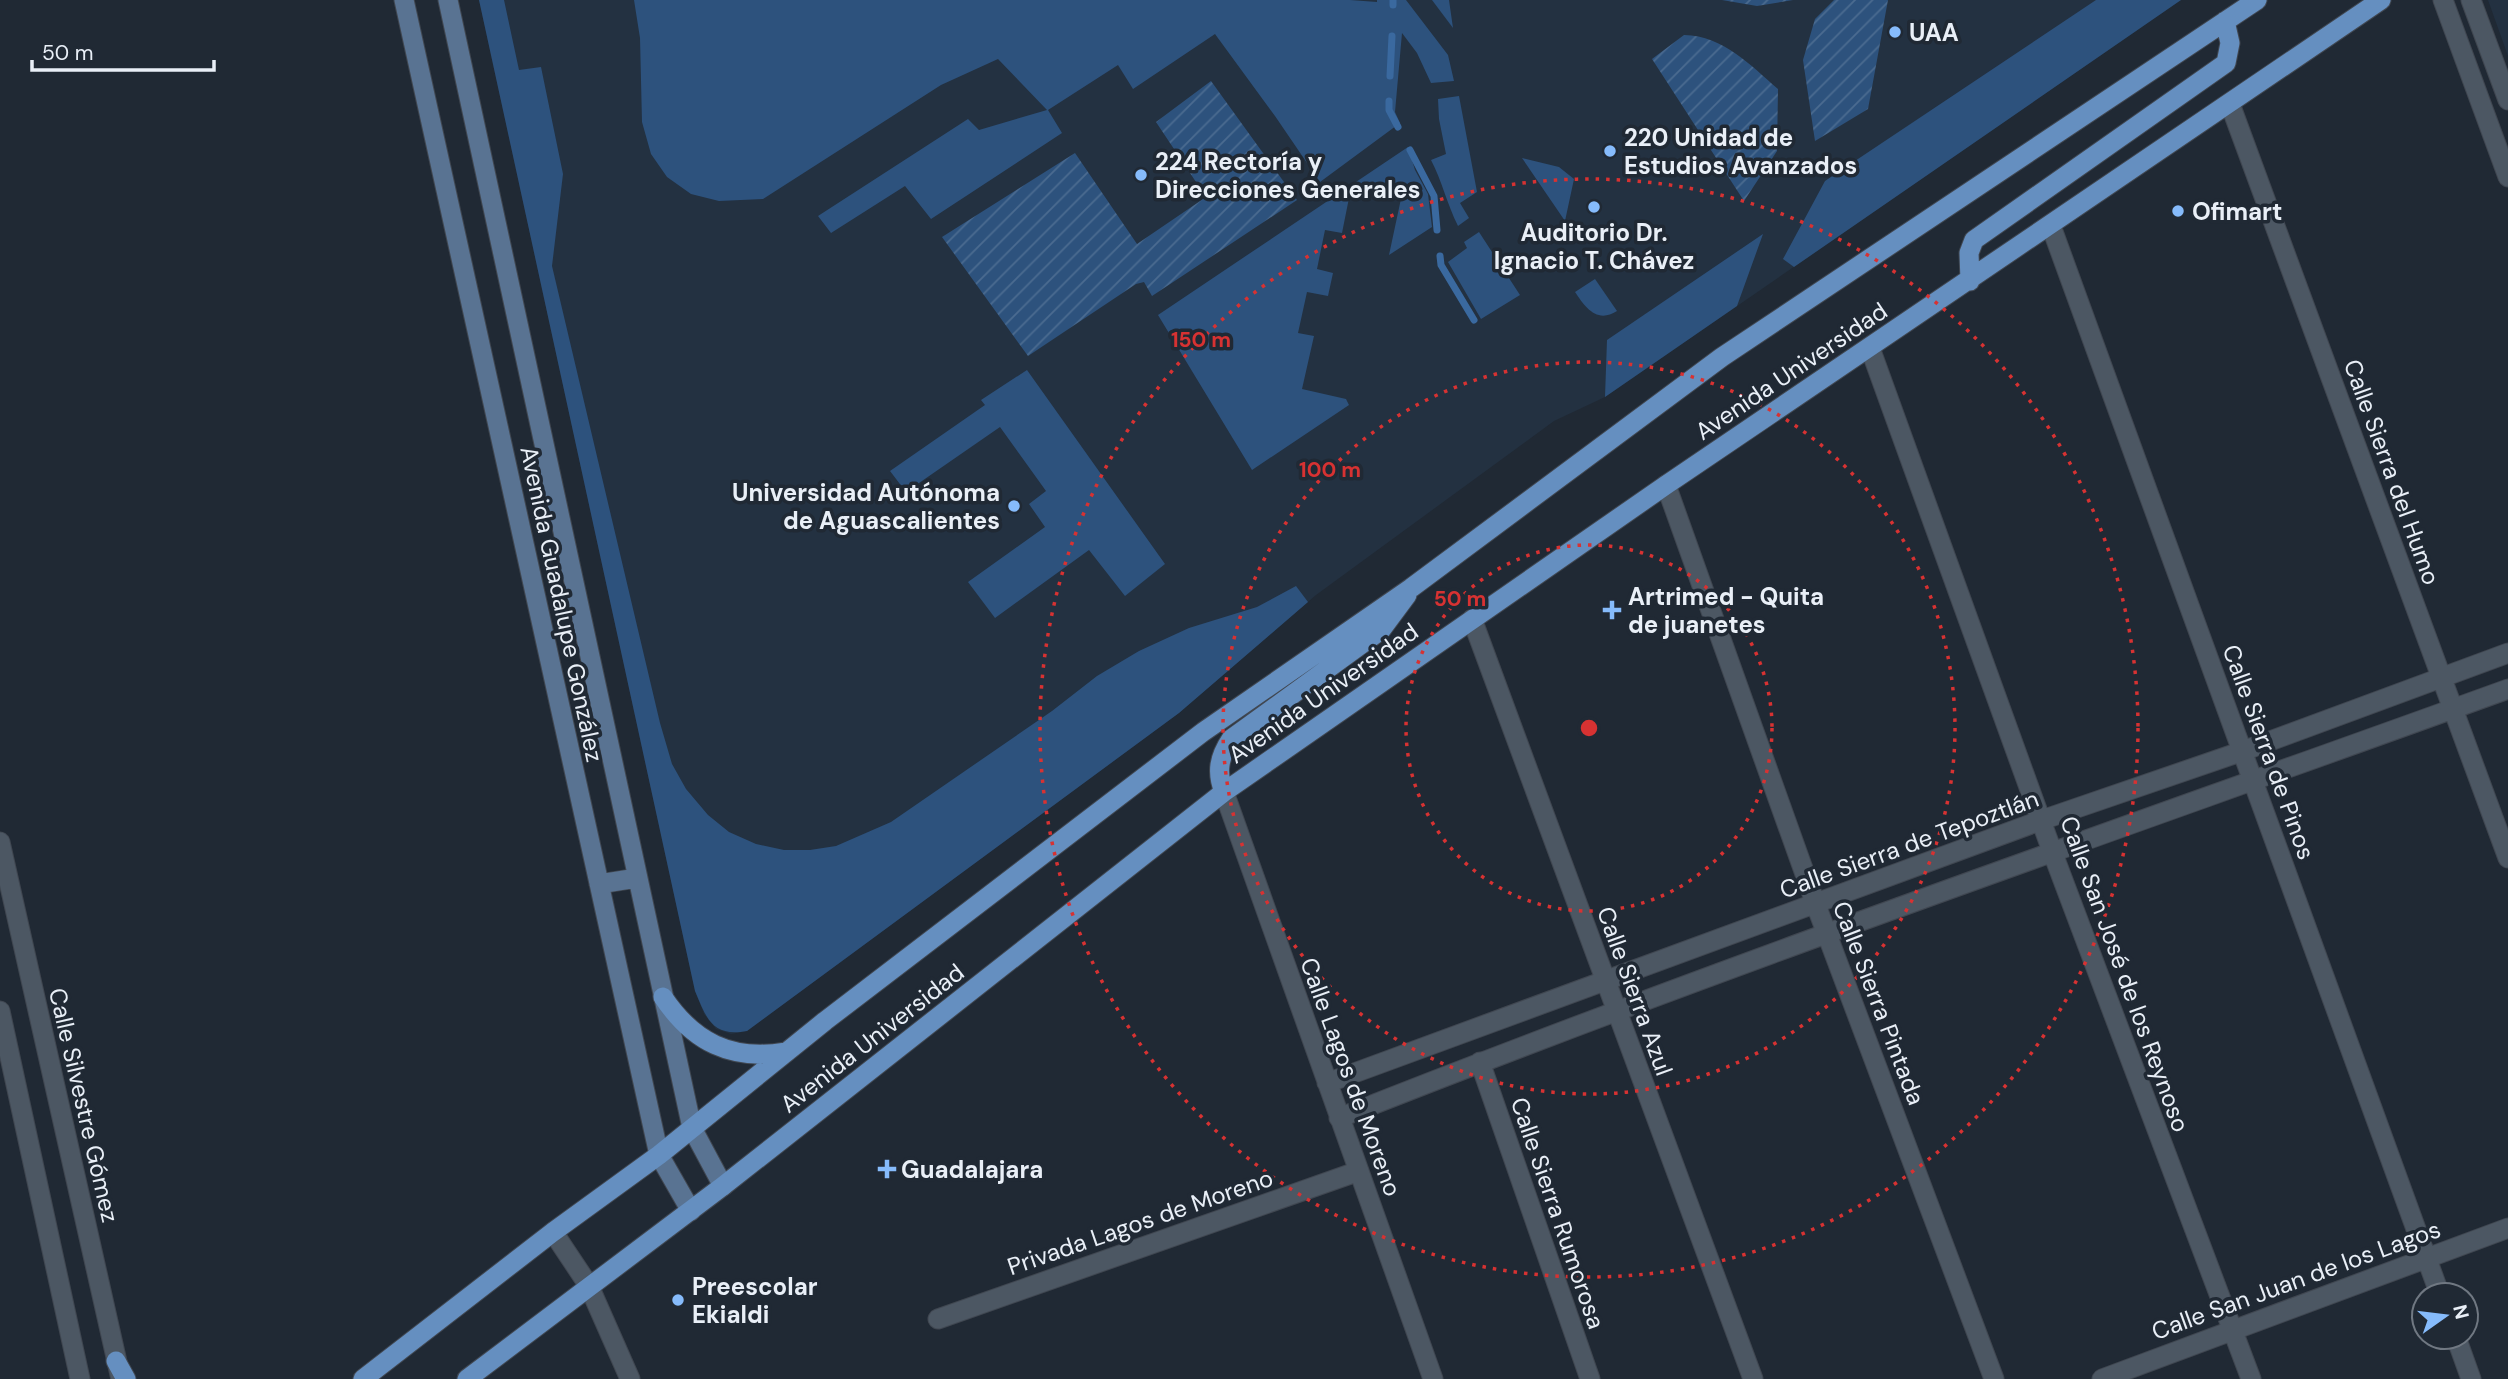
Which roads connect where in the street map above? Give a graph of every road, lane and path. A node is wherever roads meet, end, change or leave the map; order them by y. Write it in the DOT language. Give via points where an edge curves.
graph roads {
  1 [pos="404,0"];
  2 [pos="448,0"];
  3 [pos="2257,0"];
  4 [pos="2381,0"];
  5 [pos="2443,0"];
  6 [pos="2471,0"];
  7 [pos="2225,21"];
  8 [pos="2508,100"];
  9 [pos="2230,104"];
  10 [pos="2508,177"];
  11 [pos="2050,226"];
  12 [pos="1970,281"];
  13 [pos="1870,348"];
  14 [pos="1666,485"];
  15 [pos="1410,588"];
  16 [pos="1472,620"];
  17 [pos="2508,653"];
  18 [pos="2442,679"];
  19 [pos="2508,689"];
  20 [pos="2453,709"];
  21 [pos="2243,751"];
  22 [pos="2254,781"];
  23 [pos="1224,792"];
  24 [pos="2042,820"];
  25 [pos="0,842"];
  26 [pos="2052,850"];
  27 [pos="2508,858"];
  28 [pos="637,878"];
  29 [pos="599,884"];
  30 [pos="1816,905"];
  31 [pos="1827,934"];
  32 [pos="1606,981"];
  33 [pos="663,997"];
  34 [pos="0,1011"];
  35 [pos="1616,1011"];
  36 [pos="786,1052"];
  37 [pos="1480,1062"];
  38 [pos="1327,1083"];
  39 [pos="1339,1118"];
  40 [pos="692,1128"];
  41 [pos="659,1155"];
  42 [pos="1359,1171"];
  43 [pos="723,1186"];
  44 [pos="691,1211"];
  45 [pos="2508,1228"];
  46 [pos="553,1232"];
  47 [pos="2427,1258"];
  48 [pos="2435,1281"];
  49 [pos="589,1286"];
  50 [pos="938,1319"];
  51 [pos="2232,1330"];
  52 [pos="2461,1351"];
  53 [pos="121,1373"];
  54 [pos="80,1379"];
  55 [pos="363,1379"];
  56 [pos="467,1379"];
  57 [pos="630,1379"];
  58 [pos="1433,1379"];
  59 [pos="1590,1379"];
  60 [pos="1753,1379"];
  61 [pos="1994,1379"];
  62 [pos="2102,1379"];
  63 [pos="2251,1379"];
  64 [pos="2471,1379"];
  1 -- 29 [label="main road, Avenida Guadalupe González"];
  2 -- 28 [label="main road, Avenida Guadalupe González"];
  3 -- 7 [label="main road, Avenida Universidad"];
  4 -- 9 [label="main road, Avenida Universidad"];
  5 -- 10 [label="street"];
  6 -- 8 [label="street"];
  7 -- 12 [label="main road" via="2230,43 2227,63 1974,240 1969,253"];
  7 -- 15 [label="main road, Avenida Universidad" via="1722,357"];
  9 -- 11 [label="main road, Avenida Universidad"];
  9 -- 18 [label="street, Calle Sierra del Humo"];
  11 -- 12 [label="main road, Avenida Universidad"];
  11 -- 21 [label="street, Calle Sierra de Pinos"];
  12 -- 13 [label="main road, Avenida Universidad"];
  13 -- 14 [label="main road, Avenida Universidad"];
  13 -- 24 [label="street, Calle San José de los Reynoso"];
  14 -- 16 [label="main road, Avenida Universidad"];
  14 -- 30 [label="street, Calle Sierra Pintada"];
  15 -- 23 [label="main road" via="1381,630 1231,739 1219,762"];
  15 -- 36 [label="main road, Avenida Universidad" via="1203,732"];
  16 -- 23 [label="main road, Avenida Universidad"];
  16 -- 32 [label="street, Calle Sierra Azul"];
  17 -- 18 [label="street, Calle Sierra de Tepoztlán"];
  18 -- 20 [label="street, Calle Sierra del Humo"];
  18 -- 21 [label="street, Calle Sierra de Tepoztlán"];
  19 -- 20 [label="street"];
  20 -- 22 [label="street"];
  20 -- 27 [label="street, Calle Sierra del Humo"];
  21 -- 22 [label="street, Calle Sierra de Pinos"];
  21 -- 24 [label="street, Calle Sierra de Tepoztlán"];
  22 -- 26 [label="street"];
  22 -- 47 [label="street, Calle Sierra de Pinos"];
  23 -- 38 [label="street, Calle Lagos de Moreno"];
  23 -- 43 [label="main road, Avenida Universidad"];
  24 -- 26 [label="street, Calle San José de los Reynoso"];
  24 -- 30 [label="street, Calle Sierra de Tepoztlán"];
  25 -- 53 [label="street, Calle Silvestre Gómez"];
  26 -- 31 [label="street"];
  26 -- 51 [label="street, Calle San José de los Reynoso"];
  28 -- 29 [label="main road"];
  28 -- 33 [label="main road, Avenida Guadalupe González"];
  29 -- 41 [label="main road, Avenida Guadalupe González"];
  30 -- 31 [label="street, Calle Sierra Pintada"];
  30 -- 32 [label="street, Calle Sierra de Tepoztlán"];
  31 -- 35 [label="street"];
  31 -- 61 [label="street, Calle Sierra Pintada"];
  32 -- 35 [label="street, Calle Sierra Azul"];
  32 -- 38 [label="street, Calle Sierra de Tepoztlán"];
  33 -- 36 [label="main road" via="685,1025 714,1045 750,1055"];
  33 -- 40 [label="main road, Avenida Guadalupe González"];
  34 -- 54 [label="street"];
  35 -- 37 [label="street"];
  35 -- 60 [label="street, Calle Sierra Azul"];
  36 -- 40 [label="main road, Avenida Universidad"];
  37 -- 39 [label="street"];
  37 -- 59 [label="street, Calle Sierra Rumorosa"];
  38 -- 39 [label="street, Calle Lagos de Moreno"];
  39 -- 42 [label="street, Calle Lagos de Moreno"];
  40 -- 41 [label="main road, Avenida Universidad"];
  40 -- 43 [label="main road, Avenida Guadalupe González"];
  41 -- 44 [label="main road, Avenida Guadalupe González"];
  41 -- 46 [label="main road, Avenida Universidad"];
  42 -- 50 [label="street, Privada Lagos de Moreno"];
  42 -- 58 [label="street, Calle Lagos de Moreno"];
  43 -- 44 [label="main road, Avenida Universidad"];
  44 -- 49 [label="main road, Avenida Universidad"];
  45 -- 47 [label="street, Calle San Juan de los Lagos"];
  46 -- 49 [label="street"];
  46 -- 55 [label="main road, Avenida Universidad"];
  47 -- 48 [label="street, Calle Sierra de Pinos"];
  47 -- 51 [label="street, Calle San Juan de los Lagos"];
  49 -- 56 [label="main road, Avenida Universidad"];
  49 -- 57 [label="street"];
  51 -- 62 [label="street, Calle San Juan de los Lagos"];
  51 -- 63 [label="street, Calle San José de los Reynoso"];
  52 -- 64 [label="street"];
}
